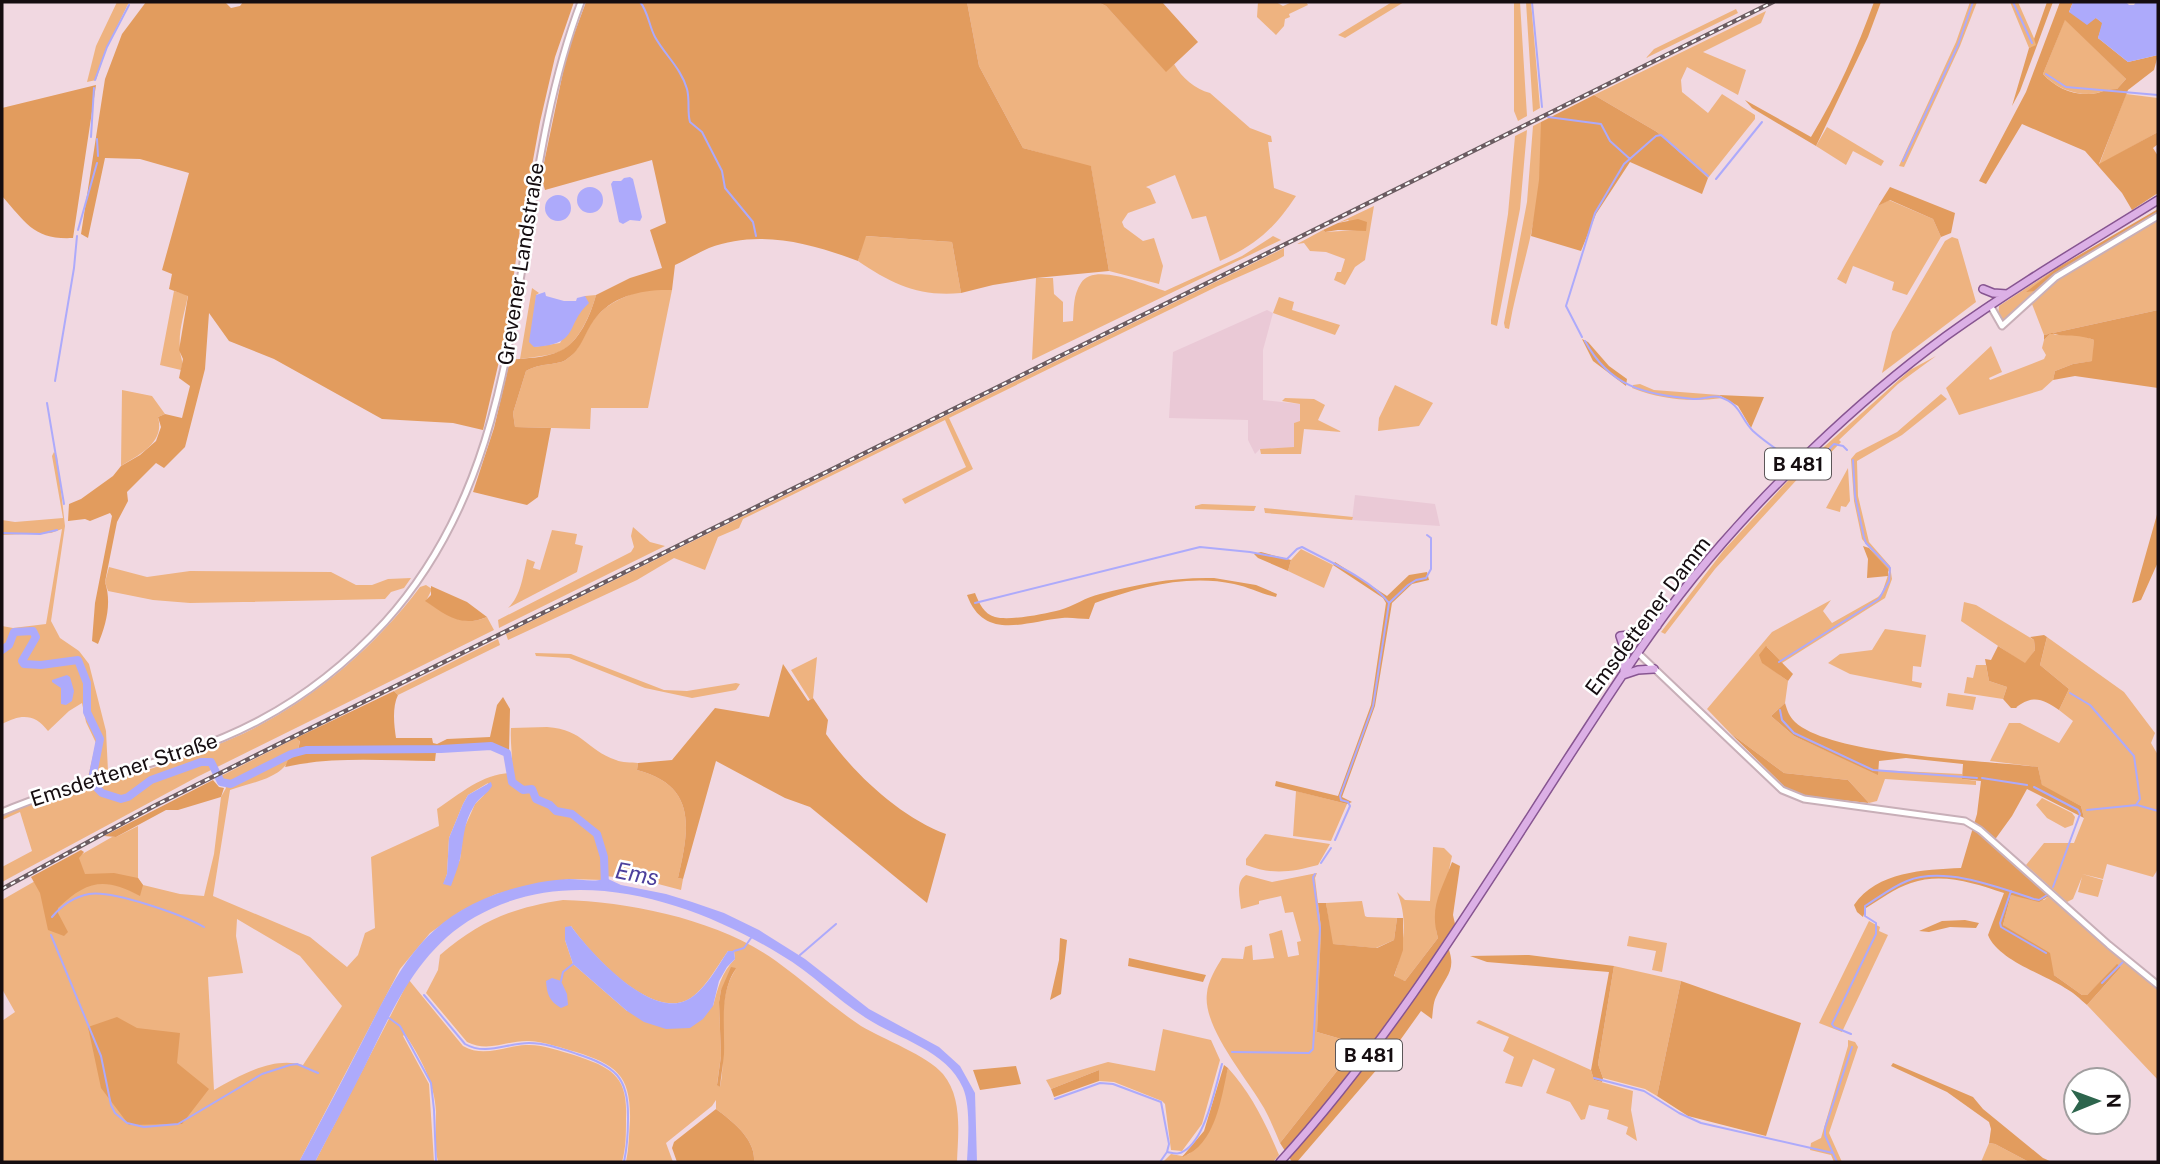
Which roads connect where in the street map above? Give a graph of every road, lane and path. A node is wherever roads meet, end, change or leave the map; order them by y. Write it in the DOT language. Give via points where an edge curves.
graph roads {
  1 [pos="581,2"];
  2 [pos="2158,200"];
  3 [pos="2158,216"];
  4 [pos="1983,289"];
  5 [pos="2008,294"];
  6 [pos="1990,305"];
  7 [pos="453,524"];
  8 [pos="1658,626"];
  9 [pos="1638,653"];
  10 [pos="1654,669"];
  11 [pos="1623,675"];
  12 [pos="2,812"];
  13 [pos="2158,985"];
  14 [pos="1280,1162"];
  1 -- 7 [label="street, Grevener Landstraße" via="547,118 495,408"];
  2 -- 5 [label="main road, Emsdettener Damm / B 481"];
  3 -- 6 [label="street" via="2056,277 2002,327"];
  4 -- 5 [label="main road"];
  5 -- 6 [label="main road, Emsdettener Damm / B 481"];
  6 -- 8 [label="main road, Emsdettener Damm / B 481" via="1891,380 1795,467 1748,515"];
  7 -- 12 [label="street, Emsdettener Straße" via="426,570 391,615 358,650 309,690 214,742"];
  8 -- 9 [label="main road, Emsdettener Damm / B 481"];
  8 -- 11 [label="main road" via="1620,636 1626,654"];
  9 -- 10 [label="street"];
  9 -- 11 [label="main road, Emsdettener Damm / B 481"];
  10 -- 11 [label="main road"];
  10 -- 13 [label="street" via="1792,795 1956,820 1980,830"];
  11 -- 14 [label="main road, Emsdettener Damm / B 481" via="1399,1014"];
}
